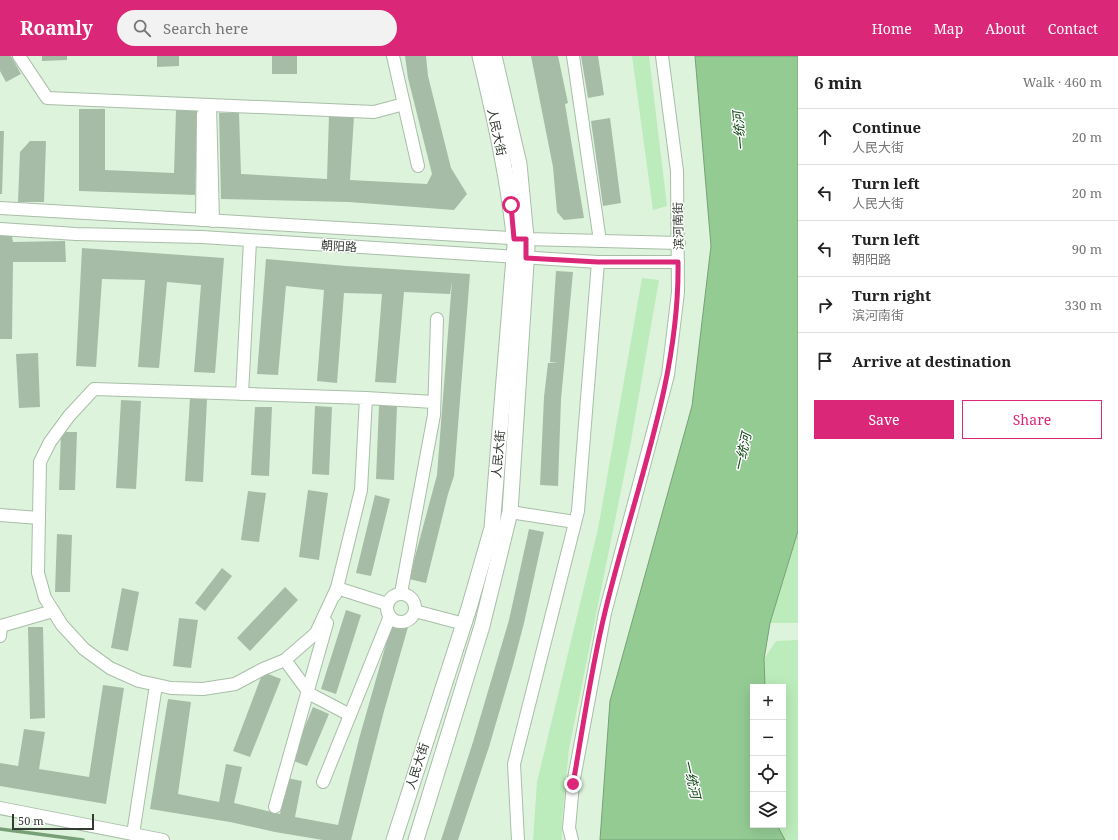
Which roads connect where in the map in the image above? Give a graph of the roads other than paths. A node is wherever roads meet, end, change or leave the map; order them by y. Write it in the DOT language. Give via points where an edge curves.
graph roads {
  1 [pos="19,56"];
  2 [pos="393,56"];
  3 [pos="480,56"];
  4 [pos="494,56"];
  5 [pos="573,56"];
  6 [pos="662,56"];
  7 [pos="404,104"];
  8 [pos="206,105"];
  9 [pos="418,166"];
  10 [pos="0,208"];
  11 [pos="208,220"];
  12 [pos="0,229"];
  13 [pos="520,239"];
  14 [pos="250,241"];
  15 [pos="600,241"];
  16 [pos="679,243"];
  17 [pos="520,257"];
  18 [pos="598,262"];
  19 [pos="678,262"];
  20 [pos="436,319"];
  21 [pos="242,394"];
  22 [pos="366,398"];
  23 [pos="434,402"];
  24 [pos="510,512"];
  25 [pos="0,515"];
  26 [pos="39,518"];
  27 [pos="575,522"];
  28 [pos="337,588"];
  29 [pos="401,593"];
  30 [pos="389,610"];
  31 [pos="53,611"];
  32 [pos="415,611"];
  33 [pos="464,624"];
  34 [pos="321,630"];
  35 [pos="0,636"];
  36 [pos="285,660"];
  37 [pos="156,685"];
  38 [pos="308,691"];
  39 [pos="350,715"];
  40 [pos="323,782"];
  41 [pos="275,807"];
  42 [pos="0,808"];
  43 [pos="133,834"];
  44 [pos="164,840"];
  45 [pos="394,840"];
  46 [pos="416,840"];
  47 [pos="518,840"];
  48 [pos="572,840"];
  1 -- 8 [label="street" via="47,98"];
  2 -- 7 [label="street"];
  3 -- 13 [label="street, 人民大街"];
  4 -- 13 [label="street, 人民大街" via="519,164"];
  5 -- 15 [label="street"];
  6 -- 16 [label="street, 滨河南街" via="677,171"];
  7 -- 8 [label="street" via="374,112"];
  7 -- 9 [label="street"];
  8 -- 11 [label="street"];
  10 -- 11 [label="street"];
  11 -- 13 [label="street"];
  12 -- 14 [label="street, 朝阳路"];
  13 -- 15 [label="street"];
  13 -- 17 [label="street, 人民大街"];
  14 -- 17 [label="street, 朝阳路"];
  14 -- 21 [label="street"];
  15 -- 16 [label="street"];
  16 -- 19 [label="street, 滨河南街"];
  17 -- 18 [label="street, 朝阳路"];
  17 -- 24 [label="street, 人民大街"];
  17 -- 33 [label="street, 人民大街" via="492,528"];
  18 -- 19 [label="street, 朝阳路"];
  18 -- 27 [label="street" via="578,511"];
  19 -- 48 [label="street, 滨河南街" via="678,292 668,375 605,613 573,784 569,828"];
  20 -- 23 [label="street"];
  21 -- 22 [label="street"];
  21 -- 26 [label="street" via="94,390 69,416 50,442 40,462"];
  22 -- 23 [label="street"];
  22 -- 28 [label="street" via="361,490"];
  23 -- 29 [label="street" via="434,415"];
  24 -- 27 [label="street"];
  24 -- 46 [label="street, 人民大街" via="482,626"];
  25 -- 26 [label="street"];
  26 -- 31 [label="street" via="38,573 45,598"];
  27 -- 47 [label="street" via="514,764"];
  28 -- 30 [label="street"];
  28 -- 34 [label="street"];
  29 -- 30 [label="street" via="390,599"];
  29 -- 32 [label="street" via="412,599"];
  30 -- 32 [label="street" via="395,620 407,620"];
  30 -- 39 [label="street"];
  31 -- 35 [label="street" via="1,626"];
  31 -- 37 [label="street" via="84,649 105,664 139,681"];
  32 -- 33 [label="street"];
  33 -- 45 [label="street, 人民大街"];
  34 -- 36 [label="street"];
  34 -- 38 [label="street"];
  36 -- 37 [label="street" via="235,684 203,689"];
  36 -- 38 [label="street"];
  37 -- 43 [label="street"];
  38 -- 39 [label="street"];
  38 -- 41 [label="street"];
  39 -- 40 [label="street"];
  42 -- 43 [label="street"];
  43 -- 44 [label="street"];
}
